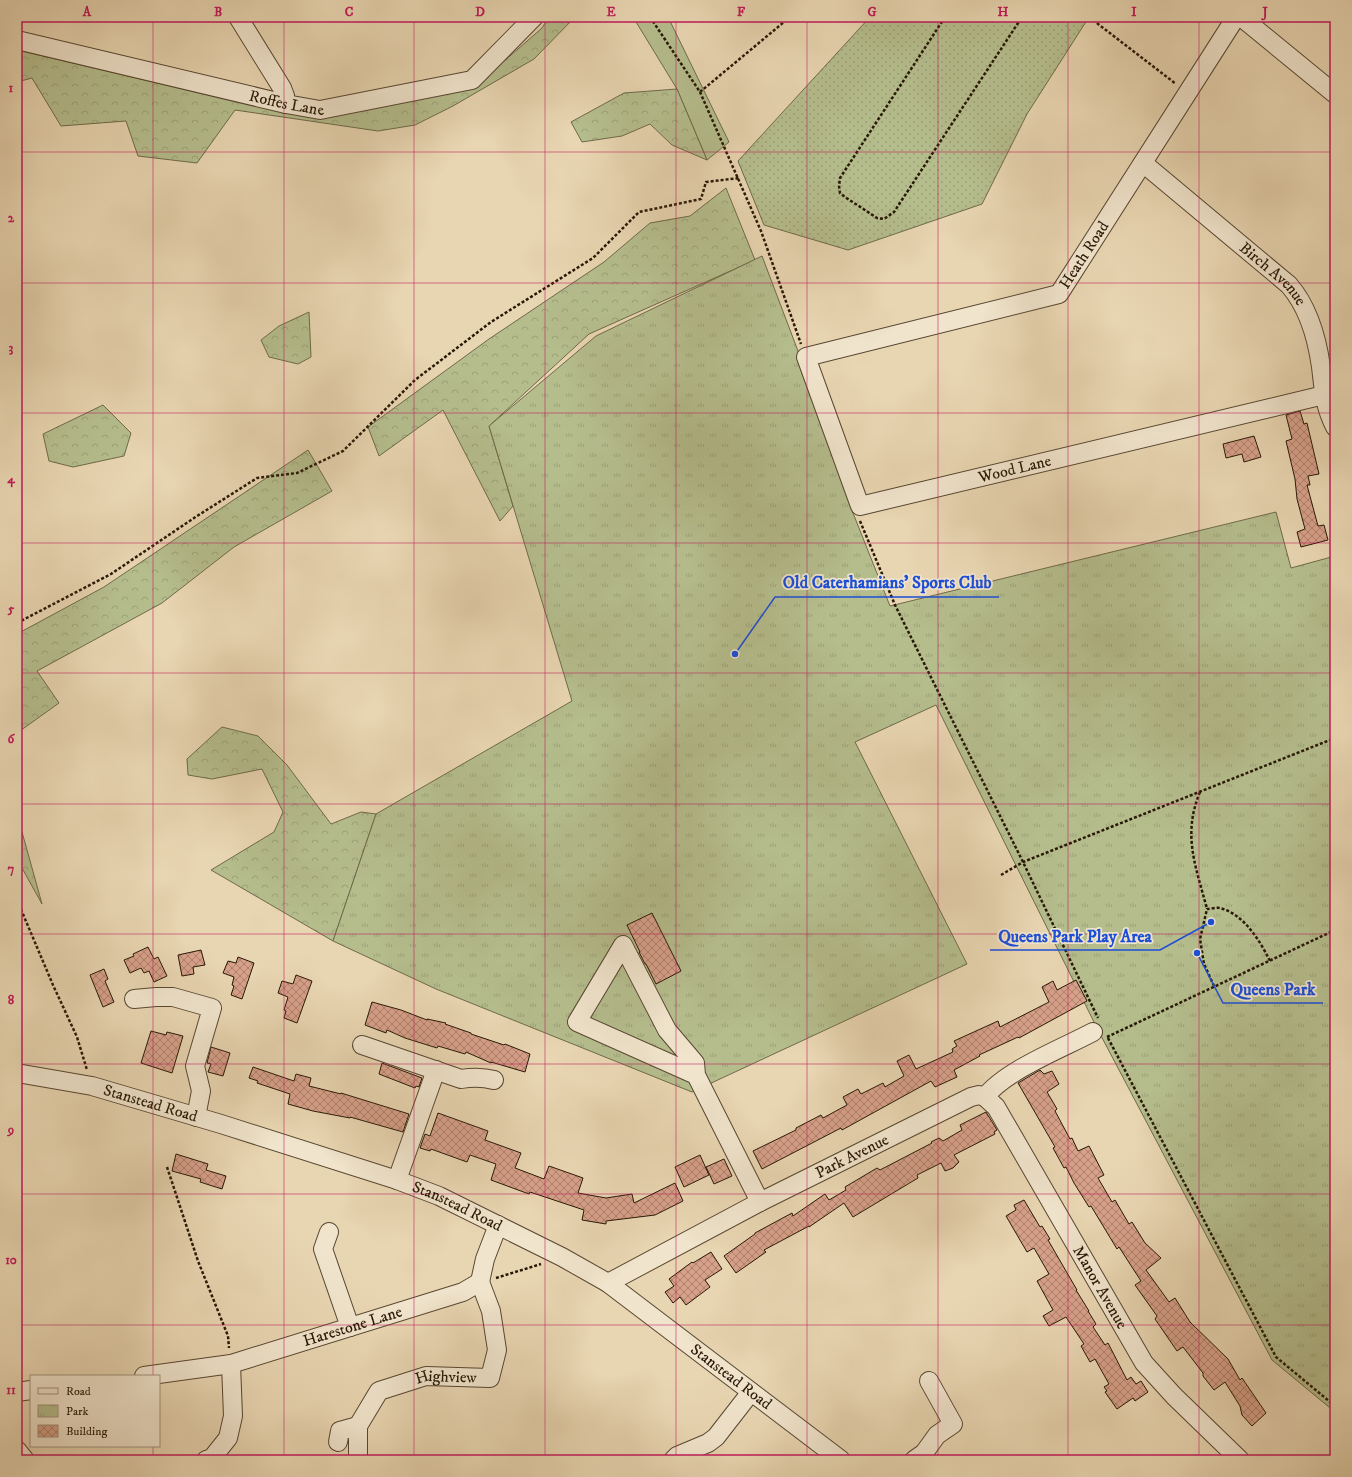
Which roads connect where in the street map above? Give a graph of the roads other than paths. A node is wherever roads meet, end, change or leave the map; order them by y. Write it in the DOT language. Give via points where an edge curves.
graph roads {
  1 [pos="238,17"];
  2 [pos="534,17"];
  3 [pos="1236,17"];
  4 [pos="1241,17"];
  5 [pos="17,40"];
  6 [pos="1335,94"];
  7 [pos="286,104"];
  8 [pos="1143,163"];
  9 [pos="1324,394"];
  10 [pos="1335,427"];
  11 [pos="860,506"];
  12 [pos="134,999"];
  13 [pos="1101,1031"];
  14 [pos="362,1045"];
  15 [pos="436,1070"];
  16 [pos="17,1073"];
  17 [pos="696,1076"];
  18 [pos="494,1080"];
  19 [pos="985,1097"];
  20 [pos="196,1117"];
  21 [pos="397,1180"];
  22 [pos="760,1202"];
  23 [pos="498,1225"];
  24 [pos="329,1232"];
  25 [pos="480,1282"];
  26 [pos="608,1283"];
  27 [pos="350,1327"];
  28 [pos="231,1364"];
  29 [pos="151,1375"];
  30 [pos="929,1381"];
  31 [pos="30,1390"];
  32 [pos="17,1392"];
  33 [pos="751,1392"];
  34 [pos="358,1426"];
  35 [pos="338,1442"];
  36 [pos="17,1450"];
  37 [pos="25,1460"];
  38 [pos="206,1460"];
  39 [pos="358,1460"];
  40 [pos="673,1460"];
  41 [pos="841,1460"];
  42 [pos="914,1460"];
  43 [pos="1240,1460"];
  1 -- 7 [label="street" via="282,88"];
  2 -- 7 [label="street, Roffes Lane" via="472,80 320,110"];
  3 -- 8 [label="street, Heath Road"];
  4 -- 6 [label="street"];
  5 -- 7 [label="street, Roffes Lane"];
  8 -- 9 [label="street, Birch Avenue" via="1299,296 1314,335"];
  8 -- 11 [label="street, Heath Road" via="1059,294 806,356"];
  9 -- 10 [label="street, Birch Avenue" via="1327,412"];
  9 -- 11 [label="street, Wood Lane"];
  12 -- 20 [label="street" via="173,997 212,1008 195,1066 201,1091"];
  13 -- 19 [label="street" via="1032,1063 1001,1081"];
  14 -- 15 [label="street"];
  15 -- 18 [label="street" via="461,1079 474,1077"];
  15 -- 21 [label="street"];
  16 -- 20 [label="street, Stanstead Road" via="92,1086"];
  17 -- 17 [label="street" via="577,1022 622,945 667,1030 695,1063"];
  17 -- 22 [label="street"];
  19 -- 22 [label="street, Park Avenue" via="971,1097"];
  19 -- 43 [label="street, Manor Avenue" via="996,1107 1144,1363"];
  20 -- 21 [label="street, Stanstead Road"];
  21 -- 23 [label="street, Stanstead Road" via="439,1196"];
  22 -- 26 [label="street, Park Avenue"];
  23 -- 25 [label="street" via="485,1259"];
  23 -- 26 [label="street, Stanstead Road"];
  24 -- 27 [label="street" via="323,1249"];
  25 -- 27 [label="street, Harestone Lane" via="463,1292"];
  25 -- 34 [label="street, Highview" via="491,1312 497,1350 490,1378 426,1376 379,1391"];
  26 -- 33 [label="street, Stanstead Road"];
  27 -- 28 [label="street, Harestone Lane"];
  28 -- 29 [label="street, Harestone Lane"];
  28 -- 38 [label="street" via="233,1416 228,1438 212,1458"];
  30 -- 42 [label="street" via="953,1424 937,1435 924,1453"];
  31 -- 32 [label="street"];
  33 -- 40 [label="street" via="716,1437"];
  33 -- 41 [label="street, Stanstead Road"];
  34 -- 35 [label="street" via="340,1431"];
  34 -- 39 [label="street"];
  36 -- 37 [label="street"];
}
